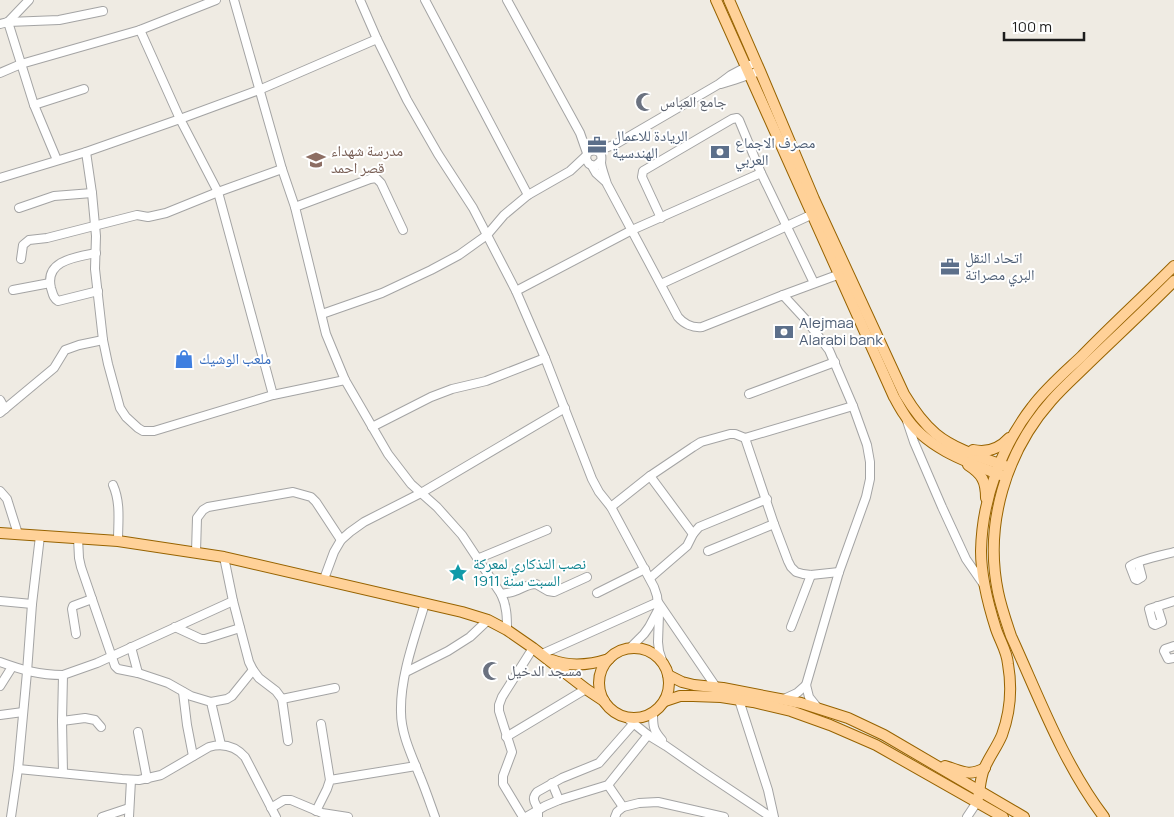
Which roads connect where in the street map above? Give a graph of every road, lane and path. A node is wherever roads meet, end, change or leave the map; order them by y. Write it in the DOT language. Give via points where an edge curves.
graph roads {
  1 [pos="29,0"];
  2 [pos="216,0"];
  3 [pos="234,0"];
  4 [pos="360,0"];
  5 [pos="425,0"];
  6 [pos="507,0"];
  7 [pos="716,0"];
  8 [pos="729,0"];
  9 [pos="103,11"];
  10 [pos="4,23"];
  11 [pos="140,30"];
  12 [pos="377,39"];
  13 [pos="21,64"];
  14 [pos="758,66"];
  15 [pos="748,71"];
  16 [pos="0,73"];
  17 [pos="84,89"];
  18 [pos="259,90"];
  19 [pos="34,104"];
  20 [pos="180,119"];
  21 [pos="86,152"];
  22 [pos="594,155"];
  23 [pos="57,160"];
  24 [pos="592,165"];
  25 [pos="282,169"];
  26 [pos="570,171"];
  27 [pos="761,173"];
  28 [pos="0,178"];
  29 [pos="607,184"];
  30 [pos="218,192"];
  31 [pos="92,193"];
  32 [pos="528,195"];
  33 [pos="295,207"];
  34 [pos="19,208"];
  35 [pos="813,214"];
  36 [pos="660,218"];
  37 [pos="95,225"];
  38 [pos="786,227"];
  39 [pos="403,230"];
  40 [pos="632,230"];
  41 [pos="487,235"];
  42 [pos="96,253"];
  43 [pos="20,259"];
  44 [pos="1174,266"];
  45 [pos="840,274"];
  46 [pos="1174,281"];
  47 [pos="50,283"];
  48 [pos="814,283"];
  49 [pos="661,284"];
  50 [pos="12,290"];
  51 [pos="98,291"];
  52 [pos="516,291"];
  53 [pos="783,296"];
  54 [pos="322,314"];
  55 [pos="103,340"];
  56 [pos="545,358"];
  57 [pos="835,362"];
  58 [pos="345,380"];
  59 [pos="749,394"];
  60 [pos="273,396"];
  61 [pos="0,400"];
  62 [pos="853,406"];
  63 [pos="565,408"];
  64 [pos="3,411"];
  65 [pos="904,415"];
  66 [pos="1020,423"];
  67 [pos="372,427"];
  68 [pos="745,438"];
  69 [pos="953,445"];
  70 [pos="943,450"];
  71 [pos="998,468"];
  72 [pos="1008,472"];
  73 [pos="650,476"];
  74 [pos="113,486"];
  75 [pos="0,491"];
  76 [pos="421,493"];
  77 [pos="767,499"];
  78 [pos="611,507"];
  79 [pos="986,508"];
  80 [pos="774,524"];
  81 [pos="547,530"];
  82 [pos="0,533"];
  83 [pos="18,534"];
  84 [pos="693,534"];
  85 [pos="40,536"];
  86 [pos="78,538"];
  87 [pos="341,540"];
  88 [pos="118,541"];
  89 [pos="708,550"];
  90 [pos="196,552"];
  91 [pos="1174,552"];
  92 [pos="224,557"];
  93 [pos="477,559"];
  94 [pos="1138,562"];
  95 [pos="645,569"];
  96 [pos="839,572"];
  97 [pos="811,575"];
  98 [pos="587,577"];
  99 [pos="650,578"];
  100 [pos="324,579"];
  101 [pos="985,586"];
  102 [pos="597,593"];
  103 [pos="502,594"];
  104 [pos="92,598"];
  105 [pos="0,601"];
  106 [pos="232,601"];
  107 [pos="1174,601"];
  108 [pos="425,603"];
  109 [pos="32,604"];
  110 [pos="658,605"];
  111 [pos="1157,606"];
  112 [pos="488,620"];
  113 [pos="175,627"];
  114 [pos="791,627"];
  115 [pos="240,628"];
  116 [pos="507,630"];
  117 [pos="76,634"];
  118 [pos="1174,646"];
  119 [pos="131,647"];
  120 [pos="630,648"];
  121 [pos="540,653"];
  122 [pos="111,656"];
  123 [pos="1174,658"];
  124 [pos="609,659"];
  125 [pos="0,662"];
  126 [pos="663,664"];
  127 [pos="12,667"];
  128 [pos="253,670"];
  129 [pos="27,672"];
  130 [pos="406,672"];
  131 [pos="138,673"];
  132 [pos="63,675"];
  133 [pos="668,675"];
  134 [pos="806,685"];
  135 [pos="0,686"];
  136 [pos="335,688"];
  137 [pos="716,688"];
  138 [pos="586,689"];
  139 [pos="183,692"];
  140 [pos="282,699"];
  141 [pos="784,699"];
  142 [pos="739,700"];
  143 [pos="604,701"];
  144 [pos="665,701"];
  145 [pos="211,702"];
  146 [pos="817,708"];
  147 [pos="23,712"];
  148 [pos="653,713"];
  149 [pos="0,715"];
  150 [pos="631,720"];
  151 [pos="62,721"];
  152 [pos="322,724"];
  153 [pos="101,727"];
  154 [pos="138,732"];
  155 [pos="648,735"];
  156 [pos="506,737"];
  157 [pos="288,741"];
  158 [pos="221,745"];
  159 [pos="666,746"];
  160 [pos="193,756"];
  161 [pos="930,762"];
  162 [pos="416,766"];
  163 [pos="985,768"];
  164 [pos="18,769"];
  165 [pos="63,773"];
  166 [pos="147,779"];
  167 [pos="131,780"];
  168 [pos="330,780"];
  169 [pos="552,783"];
  170 [pos="608,785"];
  171 [pos="980,791"];
  172 [pos="1090,799"];
  173 [pos="559,800"];
  174 [pos="977,802"];
  175 [pos="623,807"];
  176 [pos="130,808"];
  177 [pos="271,808"];
  178 [pos="316,811"];
  179 [pos="538,814"];
  180 [pos="10,817"];
  181 [pos="102,817"];
  182 [pos="129,817"];
  183 [pos="276,817"];
  184 [pos="348,817"];
  185 [pos="435,817"];
  186 [pos="524,817"];
  187 [pos="615,817"];
  188 [pos="724,817"];
  189 [pos="773,817"];
  190 [pos="966,817"];
  191 [pos="1003,817"];
  192 [pos="1024,817"];
  193 [pos="1097,817"];
  194 [pos="1104,817"];
  1 -- 10 [label="street"];
  2 -- 11 [label="street"];
  3 -- 18 [label="street"];
  4 -- 12 [label="street"];
  5 -- 32 [label="street"];
  6 -- 22 [label="street"];
  7 -- 15 [label="main road"];
  8 -- 14 [label="main road"];
  9 -- 10 [label="street" via="59,20"];
  10 -- 13 [label="street"];
  11 -- 13 [label="street"];
  11 -- 20 [label="street"];
  12 -- 18 [label="street"];
  12 -- 41 [label="street" via="407,100"];
  13 -- 16 [label="street"];
  13 -- 19 [label="street"];
  14 -- 15 [label="street"];
  14 -- 69 [label="main road" via="814,199 904,394 928,426"];
  15 -- 22 [label="street" via="727,77"];
  15 -- 35 [label="main road"];
  17 -- 19 [label="street"];
  18 -- 20 [label="street"];
  18 -- 25 [label="street"];
  19 -- 23 [label="street"];
  20 -- 21 [label="street"];
  20 -- 30 [label="street"];
  21 -- 23 [label="street"];
  21 -- 31 [label="street"];
  22 -- 24 [label="street" via="597,165"];
  22 -- 26 [label="street"];
  22 -- 29 [label="street"];
  23 -- 28 [label="street"];
  24 -- 26 [label="street"];
  24 -- 29 [label="street"];
  25 -- 30 [label="street"];
  25 -- 33 [label="street"];
  26 -- 32 [label="street"];
  27 -- 36 [label="street"];
  27 -- 36 [label="street" via="739,120 732,118 643,171 642,177"];
  27 -- 38 [label="street"];
  29 -- 40 [label="street"];
  30 -- 37 [label="street" via="166,213 148,217 137,215"];
  30 -- 60 [label="street"];
  31 -- 34 [label="street" via="54,196"];
  31 -- 37 [label="street"];
  32 -- 41 [label="street"];
  33 -- 39 [label="street" via="376,178 382,183"];
  33 -- 54 [label="street"];
  35 -- 38 [label="street"];
  35 -- 45 [label="main road"];
  36 -- 40 [label="street"];
  37 -- 42 [label="street"];
  37 -- 43 [label="street" via="29,240 23,246"];
  38 -- 48 [label="street"];
  38 -- 49 [label="street"];
  40 -- 49 [label="street"];
  40 -- 52 [label="street"];
  41 -- 52 [label="street"];
  41 -- 54 [label="street" via="459,255 390,290"];
  42 -- 47 [label="street" via="57,265"];
  42 -- 51 [label="street"];
  44 -- 66 [label="main road" via="1056,380"];
  45 -- 48 [label="street"];
  45 -- 65 [label="main road"];
  46 -- 72 [label="main road" via="1052,400 1030,428"];
  47 -- 50 [label="street"];
  47 -- 51 [label="street" via="58,301"];
  48 -- 53 [label="street"];
  49 -- 53 [label="street" via="681,321 699,327"];
  51 -- 55 [label="street"];
  52 -- 56 [label="street"];
  53 -- 57 [label="street" via="819,336"];
  54 -- 58 [label="street" via="326,334"];
  55 -- 60 [label="street" via="120,408 130,422 143,431 154,431"];
  55 -- 64 [label="street" via="66,350 54,368"];
  56 -- 63 [label="street"];
  56 -- 67 [label="street" via="486,381 431,397"];
  57 -- 59 [label="street"];
  57 -- 62 [label="street"];
  58 -- 60 [label="street"];
  58 -- 67 [label="street"];
  61 -- 64 [label="street"];
  62 -- 68 [label="street"];
  62 -- 96 [label="street" via="867,445 870,479"];
  63 -- 76 [label="street"];
  63 -- 78 [label="street" via="592,479"];
  65 -- 70 [label="main road" via="930,442"];
  65 -- 101 [label="street" via="966,559"];
  66 -- 69 [label="main road" via="1006,441 990,451"];
  66 -- 71 [label="main road"];
  67 -- 76 [label="street" via="388,454"];
  68 -- 73 [label="street" via="730,434 701,442"];
  68 -- 77 [label="street"];
  69 -- 71 [label="main road"];
  70 -- 71 [label="main road"];
  70 -- 79 [label="main road" via="983,478"];
  71 -- 72 [label="main road"];
  71 -- 79 [label="main road"];
  72 -- 172 [label="main road" via="997,511 993,550 1003,614 1069,763"];
  73 -- 78 [label="street"];
  73 -- 84 [label="street"];
  74 -- 88 [label="street" via="119,508"];
  75 -- 83 [label="street" via="7,499"];
  76 -- 87 [label="street" via="360,525"];
  76 -- 93 [label="street" via="448,518"];
  77 -- 80 [label="street"];
  77 -- 84 [label="street" via="699,527"];
  78 -- 95 [label="street"];
  79 -- 101 [label="main road" via="981,550"];
  80 -- 89 [label="street"];
  80 -- 97 [label="street" via="791,567 796,572"];
  81 -- 93 [label="street"];
  82 -- 83 [label="main road"];
  83 -- 85 [label="main road"];
  84 -- 99 [label="street" via="687,546"];
  85 -- 86 [label="main road"];
  85 -- 109 [label="street"];
  86 -- 88 [label="main road"];
  86 -- 104 [label="street" via="79,558"];
  87 -- 90 [label="street" via="316,502 311,497 293,492 203,510 197,518"];
  87 -- 100 [label="street"];
  88 -- 90 [label="main road"];
  90 -- 92 [label="main road"];
  91 -- 94 [label="street"];
  92 -- 100 [label="main road"];
  92 -- 106 [label="street"];
  93 -- 103 [label="street"];
  95 -- 99 [label="street"];
  95 -- 102 [label="street"];
  96 -- 97 [label="street"];
  96 -- 134 [label="street"];
  97 -- 114 [label="street"];
  98 -- 103 [label="street" via="551,593 529,584"];
  99 -- 110 [label="street"];
  100 -- 108 [label="main road"];
  101 -- 163 [label="main road" via="996,631 1006,651 1010,692 1001,736"];
  103 -- 116 [label="street"];
  104 -- 117 [label="street" via="73,606"];
  104 -- 122 [label="street"];
  105 -- 109 [label="street"];
  106 -- 113 [label="street"];
  106 -- 115 [label="street"];
  107 -- 111 [label="street"];
  108 -- 112 [label="main road"];
  108 -- 130 [label="street"];
  109 -- 129 [label="street"];
  110 -- 120 [label="street" via="649,627"];
  110 -- 121 [label="street"];
  110 -- 126 [label="street" via="658,642"];
  110 -- 137 [label="street"];
  112 -- 116 [label="main road"];
  112 -- 130 [label="street" via="448,651"];
  113 -- 115 [label="street" via="205,640"];
  113 -- 119 [label="street"];
  115 -- 128 [label="street"];
  116 -- 121 [label="main road"];
  118 -- 123 [label="street" via="1164,651 1168,659"];
  119 -- 122 [label="street"];
  119 -- 131 [label="street"];
  120 -- 124 [label="main road"];
  120 -- 126 [label="main road" via="649,651"];
  121 -- 124 [label="main road" via="557,662 573,664"];
  121 -- 138 [label="main road"];
  121 -- 156 [label="street" via="502,697 499,711"];
  122 -- 131 [label="street" via="117,668"];
  122 -- 132 [label="street"];
  124 -- 143 [label="main road" via="600,674 600,692"];
  125 -- 127 [label="street"];
  126 -- 133 [label="main road"];
  127 -- 129 [label="street"];
  127 -- 135 [label="street"];
  128 -- 140 [label="street"];
  128 -- 145 [label="street" via="232,696"];
  129 -- 132 [label="street"];
  129 -- 147 [label="street"];
  130 -- 162 [label="street" via="401,712 405,738"];
  131 -- 139 [label="street"];
  132 -- 151 [label="street"];
  133 -- 137 [label="main road" via="682,682"];
  133 -- 144 [label="main road"];
  134 -- 141 [label="street"];
  134 -- 146 [label="street"];
  136 -- 140 [label="street"];
  137 -- 141 [label="main road"];
  138 -- 143 [label="main road"];
  138 -- 156 [label="street"];
  139 -- 145 [label="street"];
  139 -- 160 [label="street"];
  140 -- 157 [label="street"];
  141 -- 146 [label="main road"];
  142 -- 144 [label="main road" via="680,696"];
  142 -- 174 [label="main road" via="791,711 838,728 876,745"];
  142 -- 189 [label="street" via="768,790"];
  143 -- 150 [label="main road" via="614,712"];
  144 -- 148 [label="main road"];
  145 -- 158 [label="street"];
  146 -- 161 [label="main road" via="884,735"];
  147 -- 149 [label="street"];
  147 -- 164 [label="street"];
  148 -- 150 [label="main road"];
  148 -- 159 [label="street" via="655,732"];
  150 -- 155 [label="street"];
  150 -- 169 [label="street" via="599,763"];
  151 -- 153 [label="street" via="85,718 95,720"];
  151 -- 165 [label="street"];
  152 -- 168 [label="street"];
  154 -- 166 [label="street"];
  155 -- 159 [label="street"];
  155 -- 170 [label="street"];
  156 -- 186 [label="street" via="512,752 503,776 504,784"];
  158 -- 160 [label="street" via="209,747"];
  158 -- 177 [label="street" via="233,748 245,757"];
  159 -- 189 [label="street"];
  160 -- 166 [label="street" via="161,775"];
  161 -- 163 [label="main road" via="971,773"];
  161 -- 171 [label="main road"];
  162 -- 168 [label="street"];
  162 -- 185 [label="street"];
  163 -- 171 [label="main road"];
  164 -- 165 [label="street"];
  164 -- 180 [label="street"];
  165 -- 167 [label="street"];
  166 -- 167 [label="street"];
  167 -- 176 [label="street"];
  168 -- 178 [label="street"];
  169 -- 173 [label="street"];
  169 -- 179 [label="street" via="534,795"];
  170 -- 173 [label="street"];
  170 -- 175 [label="street"];
  171 -- 174 [label="main road"];
  171 -- 192 [label="main road"];
  172 -- 193 [label="main road"];
  172 -- 194 [label="main road"];
  173 -- 179 [label="street"];
  174 -- 190 [label="street"];
  174 -- 191 [label="main road"];
  175 -- 187 [label="street"];
  175 -- 188 [label="street" via="658,802"];
  176 -- 181 [label="street"];
  176 -- 182 [label="street"];
  177 -- 178 [label="street" via="290,800"];
  177 -- 183 [label="street"];
  178 -- 184 [label="street"];
  179 -- 186 [label="street"];
}
